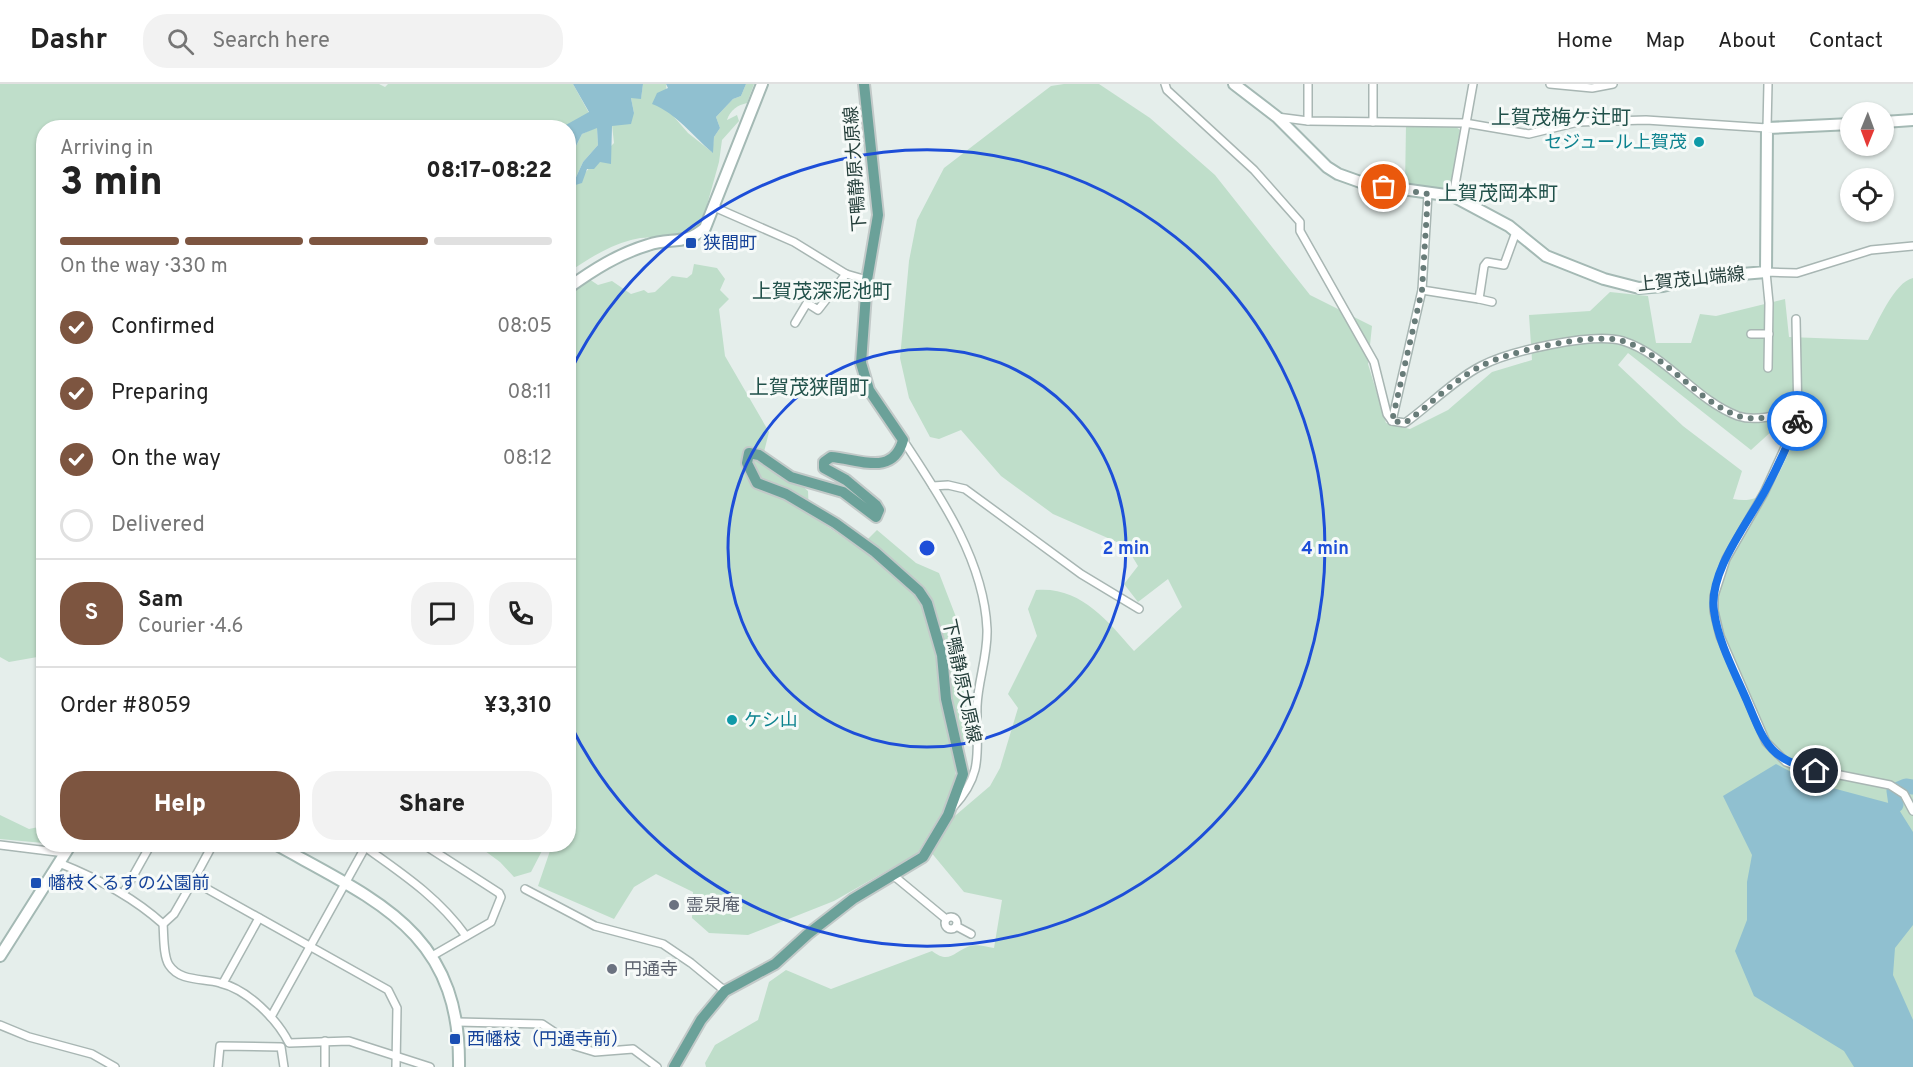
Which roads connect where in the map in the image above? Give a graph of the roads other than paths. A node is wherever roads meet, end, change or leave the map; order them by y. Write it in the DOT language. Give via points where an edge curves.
graph roads {
  1 [pos="762,84"];
  2 [pos="864,84"];
  3 [pos="1165,84"];
  4 [pos="1234,84"];
  5 [pos="1308,84"];
  6 [pos="1373,84"];
  7 [pos="1473,84"];
  8 [pos="1550,84"];
  9 [pos="1613,84"];
  10 [pos="1768,84"];
  11 [pos="1277,117"];
  12 [pos="1913,120"];
  13 [pos="1308,121"];
  14 [pos="1894,121"];
  15 [pos="1373,122"];
  16 [pos="1465,123"];
  17 [pos="1840,125"];
  18 [pos="1767,128"];
  19 [pos="1428,194"];
  20 [pos="1453,196"];
  21 [pos="714,207"];
  22 [pos="1516,232"];
  23 [pos="1913,246"];
  24 [pos="1766,272"];
  25 [pos="846,274"];
  26 [pos="867,280"];
  27 [pos="576,283"];
  28 [pos="1422,290"];
  29 [pos="1479,299"];
  30 [pos="1492,302"];
  31 [pos="1796,320"];
  32 [pos="795,322"];
  33 [pos="1751,334"];
  34 [pos="1769,334"];
  35 [pos="1768,368"];
  36 [pos="1796,411"];
  37 [pos="1392,421"];
  38 [pos="903,440"];
  39 [pos="933,486"];
  40 [pos="1139,609"];
  41 [pos="951,809"];
  42 [pos="1913,811"];
  43 [pos="0,845"];
  44 [pos="36,847"];
  45 [pos="66,852"];
  46 [pos="147,852"];
  47 [pos="209,852"];
  48 [pos="289,852"];
  49 [pos="363,852"];
  50 [pos="374,852"];
  51 [pos="435,852"];
  52 [pos="59,863"];
  53 [pos="894,876"];
  54 [pos="193,881"];
  55 [pos="345,884"];
  56 [pos="525,889"];
  57 [pos="123,894"];
  58 [pos="259,918"];
  59 [pos="163,924"];
  60 [pos="971,934"];
  61 [pos="466,936"];
  62 [pos="310,946"];
  63 [pos="2,950"];
  64 [pos="432,956"];
  65 [pos="223,983"];
  66 [pos="724,991"];
  67 [pos="271,1017"];
  68 [pos="458,1022"];
  69 [pos="0,1024"];
  70 [pos="326,1041"];
  71 [pos="290,1043"];
  72 [pos="281,1047"];
  73 [pos="396,1058"];
  74 [pos="115,1067"];
  75 [pos="218,1067"];
  76 [pos="284,1067"];
  77 [pos="325,1067"];
  78 [pos="396,1067"];
  79 [pos="430,1067"];
  80 [pos="459,1067"];
  81 [pos="657,1067"];
  82 [pos="674,1067"];
  1 -- 21 [label="main road"];
  2 -- 26 [label="main road, 下鴨静原大原線" via="878,215"];
  3 -- 37 [label="street" via="1254,170 1300,222 1300,231 1374,362"];
  4 -- 11 [label="main road, 上賀茂山端線"];
  5 -- 13 [label="street"];
  6 -- 15 [label="street"];
  7 -- 16 [label="street"];
  8 -- 9 [label="street" via="1592,88"];
  10 -- 18 [label="street"];
  11 -- 13 [label="street"];
  11 -- 19 [label="main road, 上賀茂山端線" via="1338,174 1366,184"];
  12 -- 14 [label="main road"];
  13 -- 15 [label="street"];
  15 -- 16 [label="street"];
  16 -- 18 [label="street" via="1529,134 1578,122"];
  16 -- 20 [label="street"];
  17 -- 18 [label="main road"];
  18 -- 24 [label="main road, 上賀茂山端線"];
  19 -- 20 [label="main road, 上賀茂山端線"];
  19 -- 28 [label="street"];
  20 -- 22 [label="main road, 上賀茂山端線"];
  21 -- 25 [label="street" via="794,242"];
  21 -- 27 [label="main road" via="705,228 691,239 663,241 636,249 610,260"];
  22 -- 24 [label="main road, 上賀茂山端線" via="1546,256 1639,288 1694,278"];
  22 -- 29 [label="street" via="1504,265 1487,262 1484,266"];
  23 -- 24 [label="street" via="1871,250 1797,273"];
  24 -- 34 [label="street"];
  25 -- 26 [label="street"];
  25 -- 32 [label="street" via="818,310 807,303"];
  26 -- 38 [label="main road, 下鴨静原大原線" via="861,363 869,390"];
  28 -- 29 [label="street"];
  28 -- 37 [label="street"];
  29 -- 30 [label="street"];
  31 -- 36 [label="street"];
  33 -- 34 [label="street"];
  34 -- 35 [label="street"];
  36 -- 37 [label="street" via="1767,418 1739,416 1647,353 1623,341 1589,338 1482,365 1405,423"];
  36 -- 42 [label="street" via="1798,419 1788,445 1726,558 1714,596 1720,636 1766,742 1775,753 1800,767 1890,785 1904,794"];
  38 -- 39 [label="street"];
  38 -- 41 [label="main road, 下鴨静原大原線" via="896,458 863,463 831,457 824,462 824,468 876,505 876,517 843,492 791,477 759,455 749,453 747,463 757,483 835,523 875,552 927,603 942,655 946,699 963,766 962,782"];
  39 -- 40 [label="street" via="965,489 1081,574"];
  39 -- 41 [label="street" via="971,560 987,628 987,651 977,700 977,768 965,796"];
  41 -- 53 [label="main road, 下鴨静原大原線" via="923,857"];
  43 -- 44 [label="street"];
  45 -- 52 [label="main road"];
  46 -- 57 [label="street"];
  47 -- 54 [label="street"];
  48 -- 55 [label="main road"];
  49 -- 55 [label="street"];
  50 -- 61 [label="street" via="449,912"];
  51 -- 61 [label="street" via="501,897 491,922"];
  52 -- 57 [label="street" via="82,870"];
  52 -- 63 [label="main road"];
  53 -- 60 [label="street" via="946,919 947,927 956,926"];
  53 -- 66 [label="main road, 下鴨静原大原線" via="853,899 775,964"];
  54 -- 58 [label="street"];
  54 -- 59 [label="street" via="174,914"];
  55 -- 62 [label="street"];
  55 -- 64 [label="main road" via="396,915"];
  56 -- 66 [label="street" via="595,926 663,944"];
  57 -- 59 [label="street"];
  58 -- 62 [label="street"];
  58 -- 65 [label="street"];
  59 -- 65 [label="street" via="167,964 176,973"];
  61 -- 64 [label="street"];
  62 -- 67 [label="street"];
  62 -- 73 [label="street" via="388,990 397,1008"];
  64 -- 68 [label="main road" via="447,984"];
  65 -- 67 [label="street" via="248,997"];
  66 -- 82 [label="main road, 下鴨静原大原線" via="701,1020"];
  67 -- 71 [label="street"];
  68 -- 80 [label="main road"];
  68 -- 81 [label="street" via="542,1024 575,1046 595,1052 633,1049"];
  69 -- 74 [label="street" via="29,1037 92,1053"];
  70 -- 71 [label="street"];
  70 -- 73 [label="street" via="349,1041"];
  70 -- 77 [label="street"];
  71 -- 72 [label="street"];
  72 -- 75 [label="street" via="220,1046"];
  72 -- 76 [label="street"];
  73 -- 78 [label="street"];
  73 -- 79 [label="street"];
}
